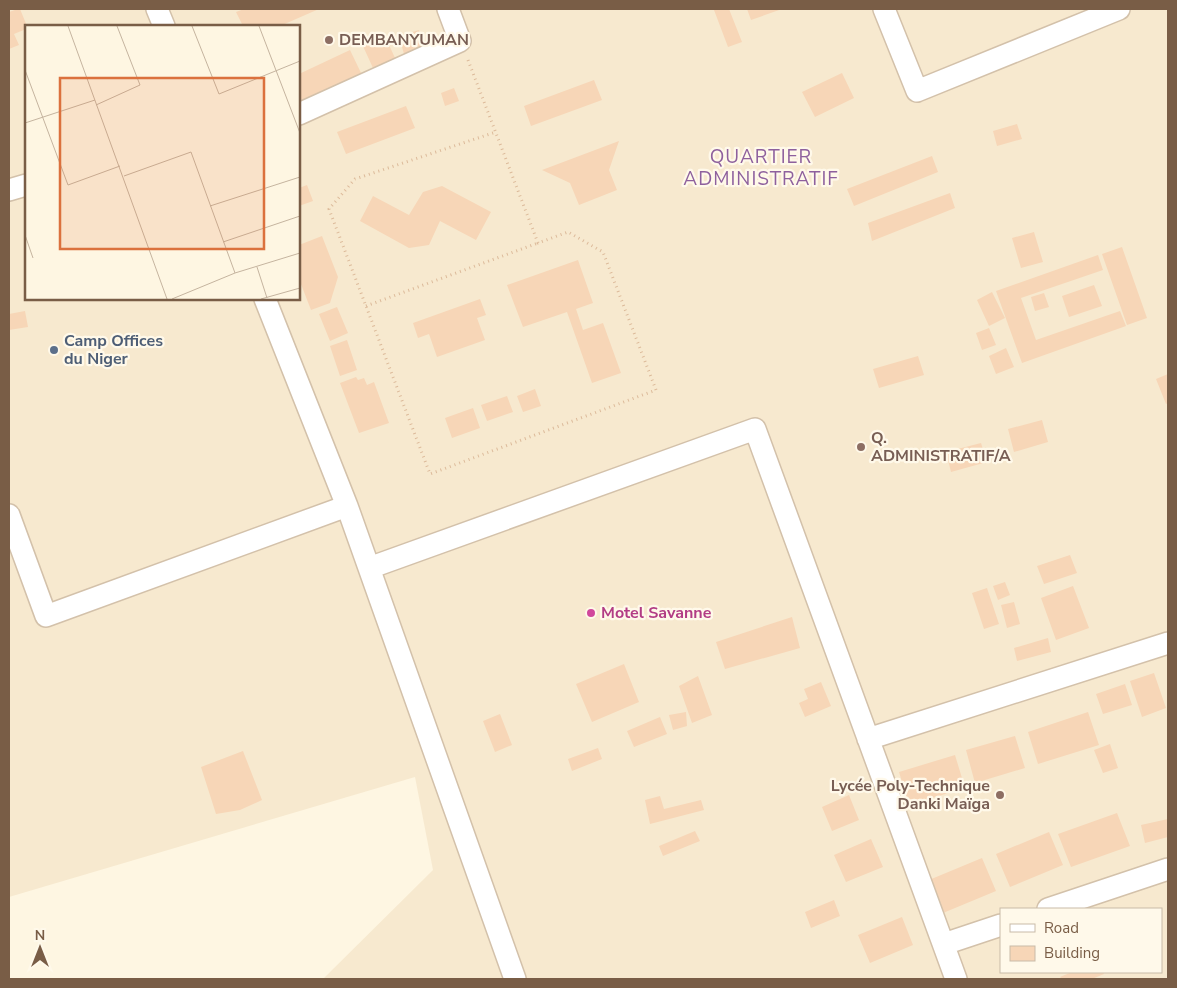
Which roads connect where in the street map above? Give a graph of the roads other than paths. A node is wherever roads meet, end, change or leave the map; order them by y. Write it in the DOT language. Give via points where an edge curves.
graph roads {
  1 [pos="157,9"];
  2 [pos="448,9"];
  3 [pos="884,9"];
  4 [pos="1119,9"];
  5 [pos="164,25"];
  6 [pos="300,114"];
  7 [pos="25,185"];
  8 [pos="9,190"];
  9 [pos="265,300"];
  10 [pos="347,506"];
  11 [pos="9,515"];
  12 [pos="369,568"];
  13 [pos="1168,644"];
  14 [pos="868,739"];
  15 [pos="1168,868"];
  16 [pos="1051,908"];
  17 [pos="1000,925"];
  18 [pos="944,944"];
  19 [pos="515,979"];
  20 [pos="956,979"];
  1 -- 5 [label="street"];
  2 -- 6 [label="street" via="460,41"];
  3 -- 4 [label="street" via="918,91"];
  7 -- 8 [label="street"];
  9 -- 10 [label="street"];
  10 -- 11 [label="street" via="46,616"];
  10 -- 12 [label="street"];
  12 -- 14 [label="street" via="755,428"];
  12 -- 19 [label="street"];
  13 -- 14 [label="street"];
  14 -- 18 [label="street"];
  15 -- 16 [label="street"];
  17 -- 18 [label="street"];
  18 -- 20 [label="street"];
}
